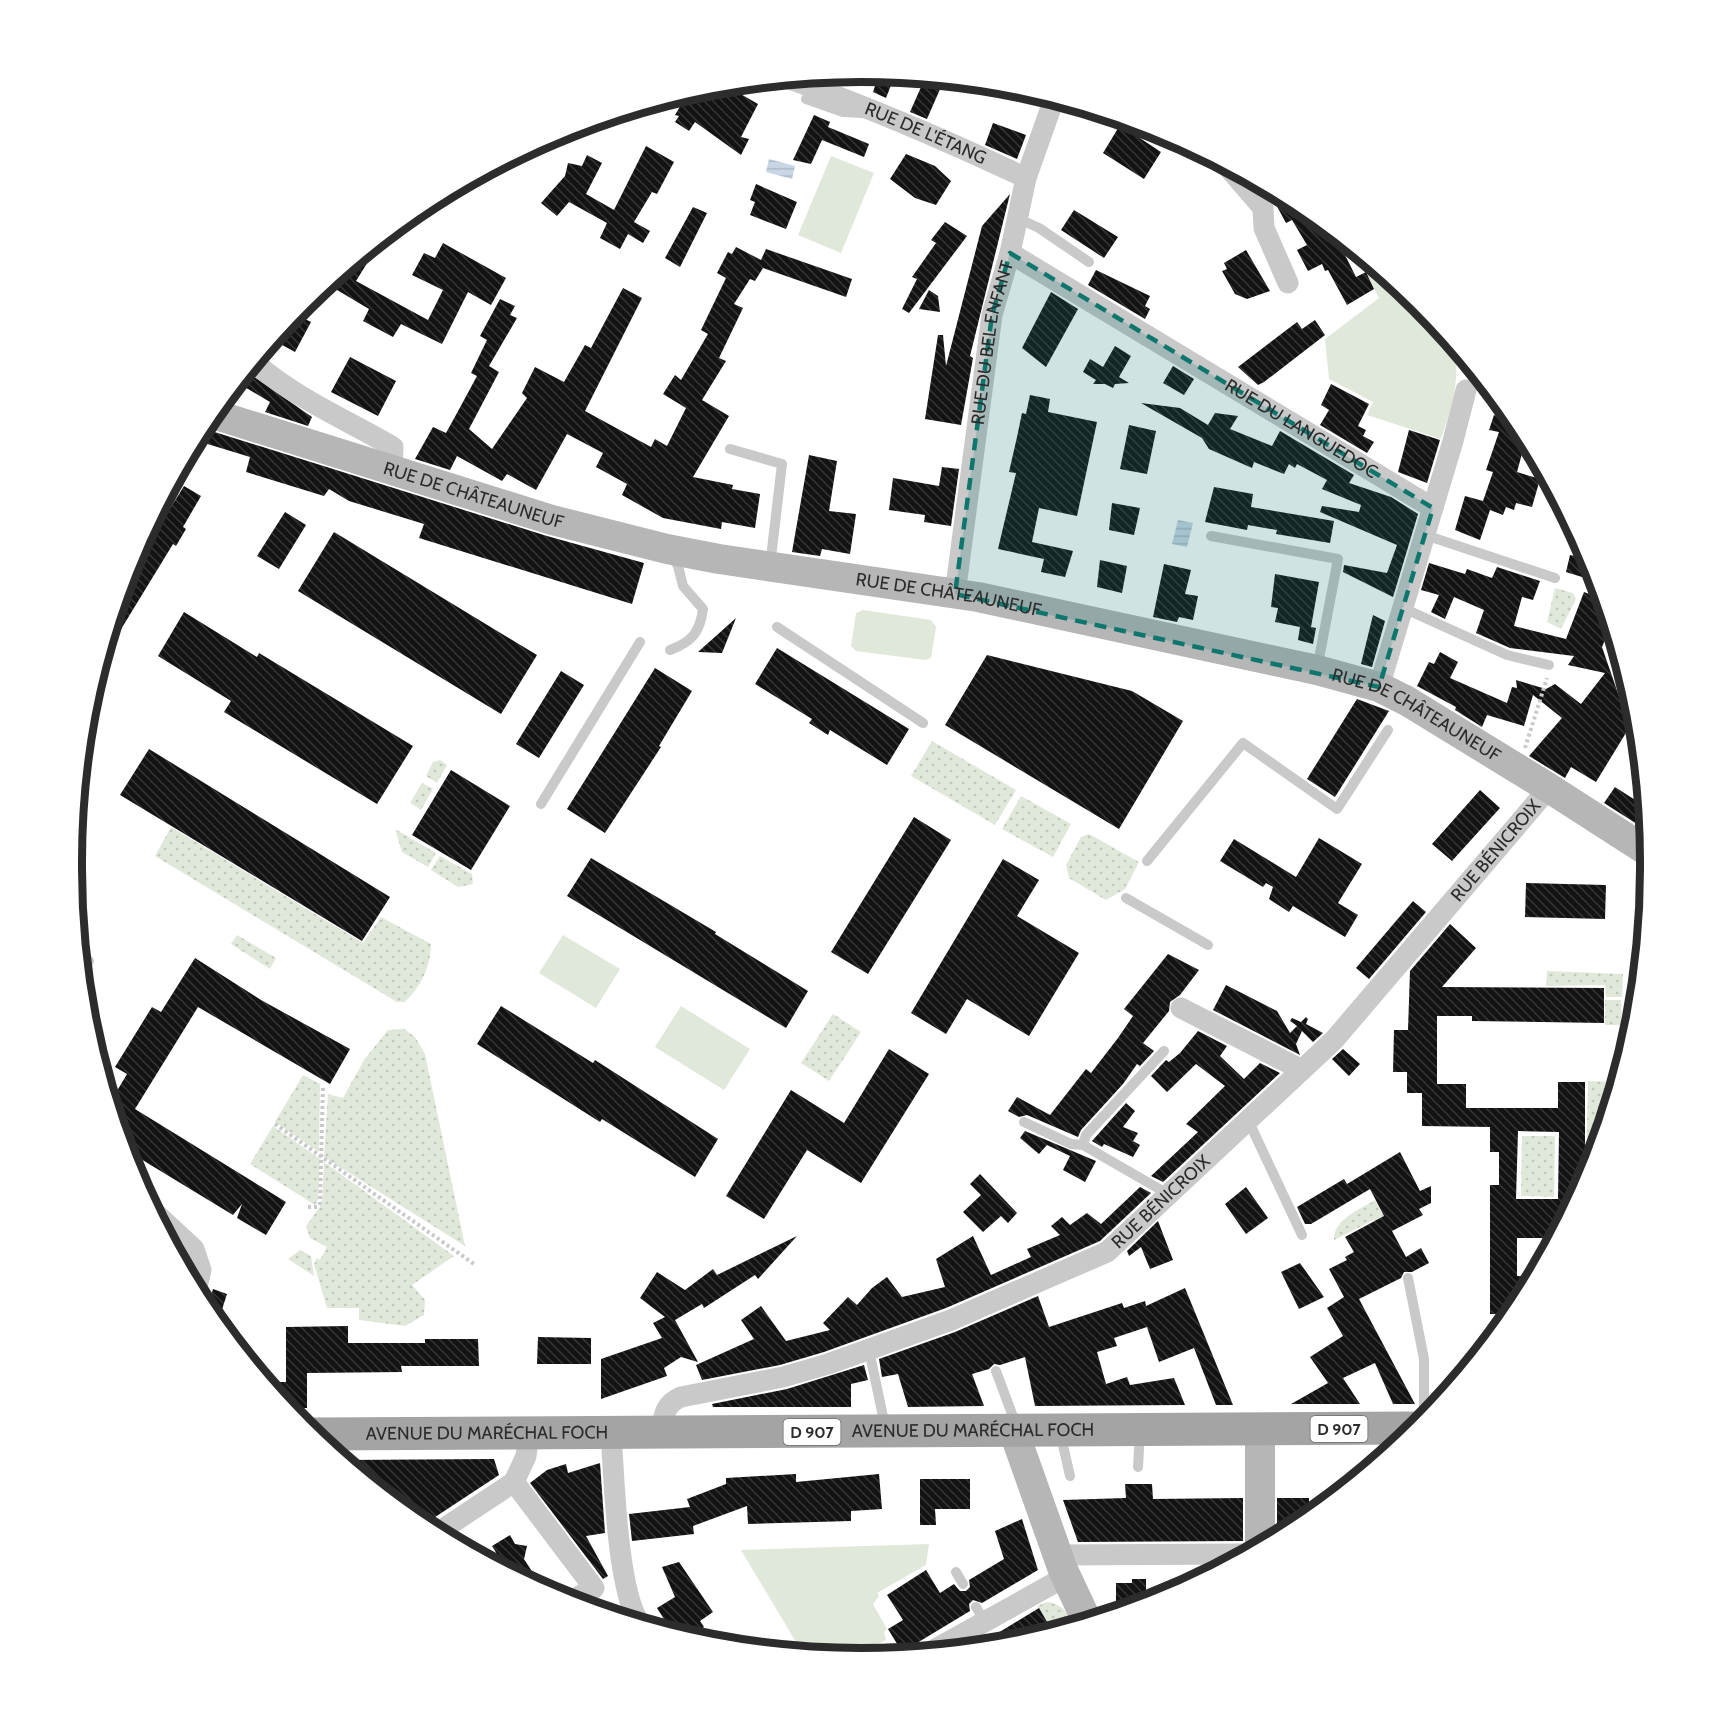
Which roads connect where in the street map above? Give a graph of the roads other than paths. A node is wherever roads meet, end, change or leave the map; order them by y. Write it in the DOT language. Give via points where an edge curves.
graph roads {
  1 [pos="805,85"];
  2 [pos="806,99"];
  3 [pos="1051,106"];
  4 [pos="870,108"];
  5 [pos="1026,178"];
  6 [pos="1240,181"];
  7 [pos="1017,218"];
  8 [pos="1010,253"];
  9 [pos="1089,262"];
  10 [pos="1288,283"];
  11 [pos="260,367"];
  12 [pos="1466,390"];
  13 [pos="222,417"];
  14 [pos="730,449"];
  15 [pos="392,470"];
  16 [pos="1433,508"];
  17 [pos="1211,536"];
  18 [pos="1425,536"];
  19 [pos="667,549"];
  20 [pos="770,566"];
  21 [pos="1555,578"];
  22 [pos="955,594"];
  23 [pos="1403,608"];
  24 [pos="777,627"];
  25 [pos="640,642"];
  26 [pos="670,650"];
  27 [pos="1549,665"];
  28 [pos="1317,670"];
  29 [pos="1379,687"];
  30 [pos="922,723"];
  31 [pos="1388,730"];
  32 [pos="1549,788"];
  33 [pos="541,804"];
  34 [pos="1640,858"];
  35 [pos="1147,861"];
  36 [pos="1126,898"];
  37 [pos="1208,945"];
  38 [pos="1181,1008"];
  39 [pos="1164,1051"];
  40 [pos="1302,1070"];
  41 [pos="1248,1120"];
  42 [pos="1024,1122"];
  43 [pos="1083,1145"];
  44 [pos="1168,1194"];
  45 [pos="171,1227"];
  46 [pos="1302,1235"];
  47 [pos="199,1277"];
  48 [pos="1408,1278"];
  49 [pos="869,1350"];
  50 [pos="996,1371"];
  51 [pos="1424,1406"];
  52 [pos="1402,1428"];
  53 [pos="1260,1430"];
  54 [pos="1140,1431"];
  55 [pos="611,1432"];
  56 [pos="661,1432"];
  57 [pos="885,1432"];
  58 [pos="528,1433"];
  59 [pos="327,1434"];
  60 [pos="1034,1435"];
  61 [pos="1138,1467"];
  62 [pos="1070,1476"];
  63 [pos="514,1482"];
  64 [pos="1047,1490"];
  65 [pos="446,1527"];
  66 [pos="1260,1537"];
  67 [pos="1229,1555"];
  68 [pos="1064,1562"];
  69 [pos="956,1572"];
  70 [pos="963,1584"];
  71 [pos="581,1595"];
  72 [pos="635,1613"];
  73 [pos="1087,1614"];
  74 [pos="943,1643"];
  1 -- 4 [label="street, RUE DE L'ÉTANG"];
  2 -- 4 [label="lane" via="843,112 864,113"];
  3 -- 5 [label="street, RUE DU BEL ENFANT"];
  4 -- 5 [label="street, RUE DE L'ÉTANG"];
  5 -- 7 [label="street, RUE DU BEL ENFANT"];
  6 -- 10 [label="street" via="1263,208 1264,228"];
  7 -- 8 [label="street, RUE DU BEL ENFANT"];
  7 -- 9 [label="lane"];
  8 -- 16 [label="street, RUE DU LANGUEDOC"];
  8 -- 22 [label="street, RUE DU BEL ENFANT" via="992,315"];
  11 -- 15 [label="street" via="393,447"];
  12 -- 16 [label="street"];
  13 -- 15 [label="main road, RUE DE CHÂTEAUNEUF"];
  14 -- 20 [label="lane" via="782,464"];
  15 -- 19 [label="main road, RUE DE CHÂTEAUNEUF" via="552,520"];
  16 -- 18 [label="street"];
  17 -- 28 [label="lane" via="1338,559"];
  18 -- 21 [label="lane"];
  18 -- 23 [label="street"];
  19 -- 20 [label="main road, RUE DE CHÂTEAUNEUF"];
  19 -- 26 [label="lane" via="678,566 683,586 704,609 700,628 688,643"];
  20 -- 22 [label="main road, RUE DE CHÂTEAUNEUF"];
  22 -- 28 [label="main road, RUE DE CHÂTEAUNEUF"];
  23 -- 27 [label="lane" via="1507,655"];
  23 -- 29 [label="street"];
  24 -- 30 [label="lane"];
  25 -- 33 [label="lane"];
  28 -- 29 [label="main road, RUE DE CHÂTEAUNEUF"];
  29 -- 32 [label="main road, RUE DE CHÂTEAUNEUF"];
  31 -- 35 [label="lane" via="1337,809 1244,743"];
  32 -- 34 [label="main road, RUE DE CHÂTEAUNEUF"];
  32 -- 40 [label="street, RUE BÉNICROIX" via="1334,1040"];
  36 -- 37 [label="lane"];
  38 -- 40 [label="street"];
  39 -- 43 [label="lane" via="1086,1135"];
  40 -- 41 [label="street, RUE BÉNICROIX"];
  41 -- 44 [label="street, RUE BÉNICROIX"];
  41 -- 46 [label="lane"];
  42 -- 43 [label="lane" via="1071,1144"];
  43 -- 44 [label="lane"];
  44 -- 49 [label="street, RUE BÉNICROIX" via="1107,1252 951,1320"];
  45 -- 47 [label="street" via="194,1249 201,1270"];
  48 -- 51 [label="lane" via="1424,1359"];
  49 -- 56 [label="street, RUE BÉNICROIX" via="783,1377 673,1400 665,1409"];
  49 -- 57 [label="lane"];
  50 -- 60 [label="lane" via="1012,1414"];
  52 -- 53 [label="main road, AVENUE DU MARÉCHAL FOCH / D 907"];
  53 -- 54 [label="main road, AVENUE DU MARÉCHAL FOCH / D 907"];
  53 -- 66 [label="main road"];
  54 -- 60 [label="main road, AVENUE DU MARÉCHAL FOCH / D 907"];
  54 -- 61 [label="lane"];
  55 -- 56 [label="main road, AVENUE DU MARÉCHAL FOCH / D 907"];
  55 -- 58 [label="main road, AVENUE DU MARÉCHAL FOCH / D 907"];
  55 -- 72 [label="street" via="625,1584"];
  56 -- 57 [label="main road, AVENUE DU MARÉCHAL FOCH / D 907"];
  57 -- 60 [label="main road, AVENUE DU MARÉCHAL FOCH / D 907"];
  58 -- 59 [label="main road, AVENUE DU MARÉCHAL FOCH / D 907"];
  58 -- 63 [label="street" via="526,1456"];
  60 -- 62 [label="lane"];
  60 -- 68 [label="main road"];
  63 -- 65 [label="street"];
  63 -- 71 [label="street" via="594,1587"];
  64 -- 68 [label="lane"];
  67 -- 68 [label="street"];
  68 -- 73 [label="main road"];
  68 -- 74 [label="street"];
  69 -- 70 [label="lane"];
}
